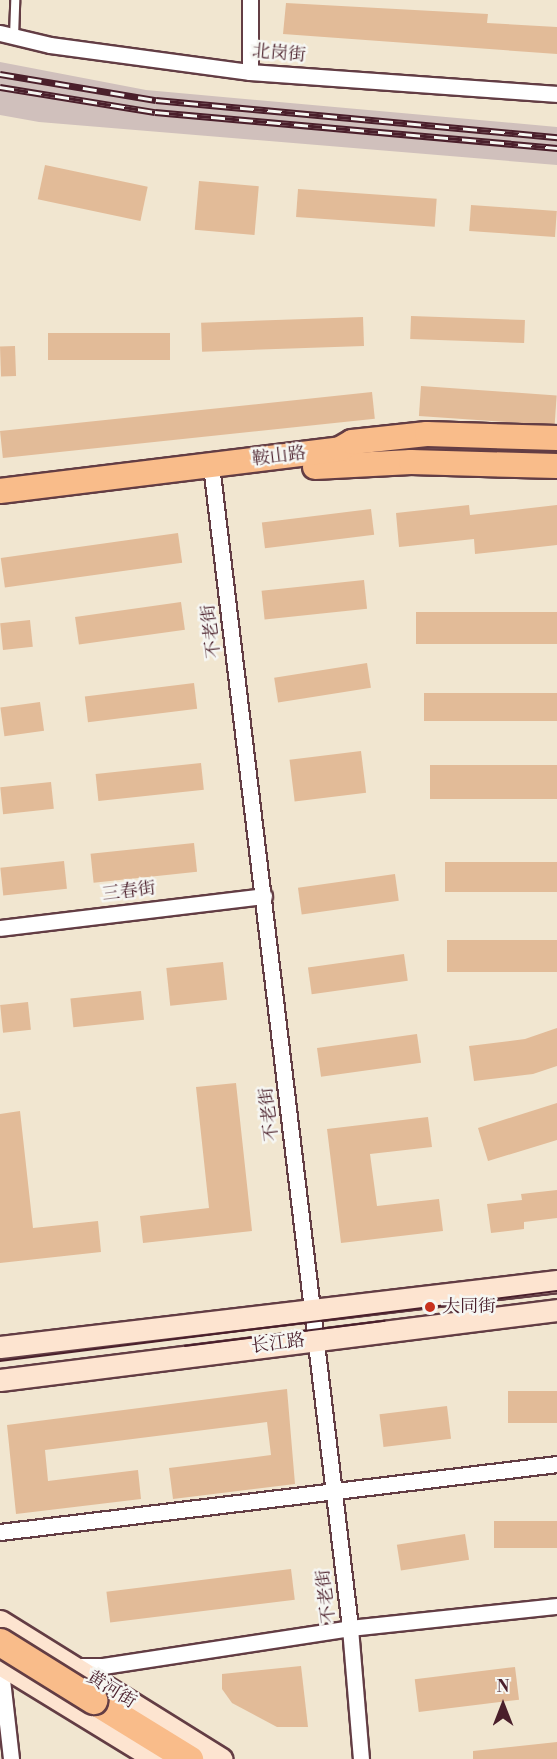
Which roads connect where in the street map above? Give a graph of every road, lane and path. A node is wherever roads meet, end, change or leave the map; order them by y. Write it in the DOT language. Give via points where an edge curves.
graph roads {
  1 [pos="15,0"];
  2 [pos="250,0"];
  3 [pos="7,35"];
  4 [pos="250,72"];
  5 [pos="557,94"];
  6 [pos="557,438"];
  7 [pos="557,466"];
  8 [pos="212,472"];
  9 [pos="0,491"];
  10 [pos="0,506"];
  11 [pos="264,896"];
  12 [pos="0,928"];
  13 [pos="557,1281"];
  14 [pos="312,1309"];
  15 [pos="557,1310"];
  16 [pos="316,1340"];
  17 [pos="0,1347"];
  18 [pos="0,1380"];
  19 [pos="557,1464"];
  20 [pos="334,1491"];
  21 [pos="0,1532"];
  22 [pos="557,1606"];
  23 [pos="0,1621"];
  24 [pos="350,1629"];
  25 [pos="0,1642"];
  26 [pos="0,1664"];
  27 [pos="72,1666"];
  28 [pos="10,1759"];
  29 [pos="155,1759"];
  30 [pos="189,1759"];
  31 [pos="222,1759"];
  32 [pos="361,1759"];
  1 -- 3 [label="lane"];
  2 -- 4 [label="street"];
  3 -- 4 [label="street, 北岗街"];
  4 -- 5 [label="street, 北岗街"];
  6 -- 8 [label="main road, 鞍山路" via="427,434"];
  7 -- 8 [label="main road, 鞍山路" via="343,464"];
  8 -- 9 [label="main road, 鞍山路"];
  8 -- 10 [label="main road, 鞍山路"];
  8 -- 11 [label="street, 不老街"];
  11 -- 12 [label="street, 三春街"];
  11 -- 14 [label="street, 不老街"];
  13 -- 14 [label="main road, 长江路"];
  14 -- 16 [label="street, 不老街"];
  14 -- 17 [label="main road, 长江路"];
  15 -- 16 [label="main road, 长江路"];
  16 -- 18 [label="main road, 长江路"];
  16 -- 20 [label="street, 不老街"];
  19 -- 20 [label="street"];
  20 -- 21 [label="street"];
  20 -- 24 [label="street, 不老街"];
  22 -- 24 [label="street"];
  23 -- 27 [label="main road, 黄河街"];
  24 -- 27 [label="street" via="103,1666"];
  24 -- 32 [label="street, 不老街"];
  25 -- 30 [label="highway, bridge"];
  26 -- 27 [label="street"];
  26 -- 28 [label="street"];
  26 -- 29 [label="main road, 黄河街"];
  27 -- 31 [label="main road, 黄河街"];
}
